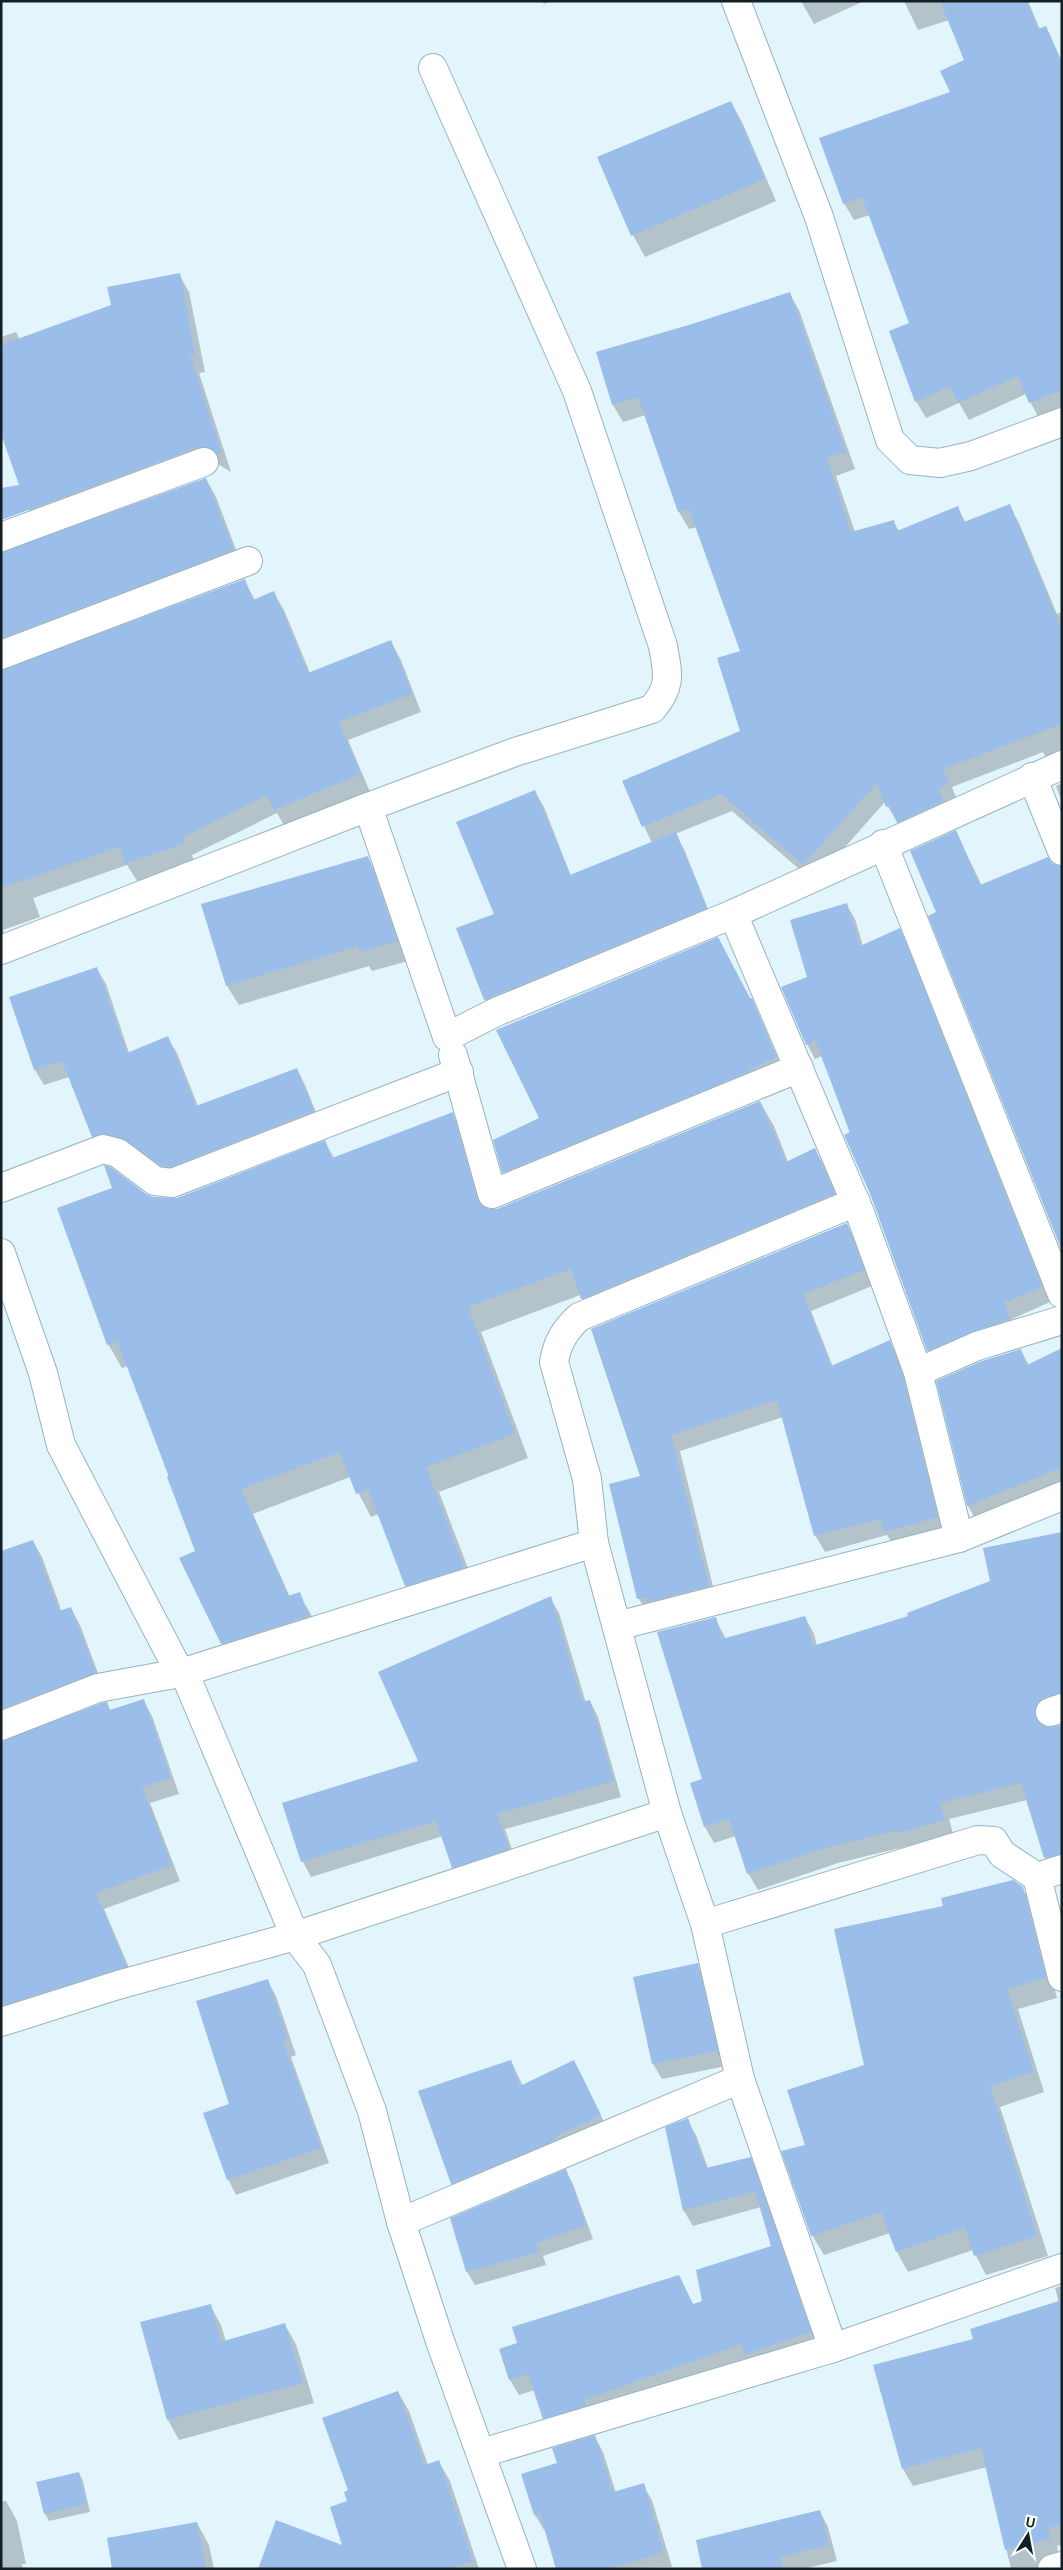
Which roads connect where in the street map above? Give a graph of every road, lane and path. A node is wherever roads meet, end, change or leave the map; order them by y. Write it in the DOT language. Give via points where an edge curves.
graph roads {
  1 [pos="736,1"];
  2 [pos="433,68"];
  3 [pos="1062,422"];
  4 [pos="204,462"];
  5 [pos="1,537"];
  6 [pos="248,561"];
  7 [pos="1,655"];
  8 [pos="1062,764"];
  9 [pos="1032,777"];
  10 [pos="368,807"];
  11 [pos="883,844"];
  12 [pos="1062,850"];
  13 [pos="733,914"];
  14 [pos="1,950"];
  15 [pos="447,1037"];
  16 [pos="799,1068"];
  17 [pos="459,1072"];
  18 [pos="1,1188"];
  19 [pos="856,1202"];
  20 [pos="1,1253"];
  21 [pos="1062,1294"];
  22 [pos="1062,1320"];
  23 [pos="918,1372"];
  24 [pos="1062,1496"];
  25 [pos="959,1538"];
  26 [pos="594,1543"];
  27 [pos="617,1626"];
  28 [pos="182,1672"];
  29 [pos="1,1726"];
  30 [pos="667,1813"];
  31 [pos="1049,1873"];
  32 [pos="705,1924"];
  33 [pos="295,1936"];
  34 [pos="1062,1977"];
  35 [pos="1,2022"];
  36 [pos="740,2079"];
  37 [pos="400,2222"];
  38 [pos="1062,2268"];
  39 [pos="833,2348"];
  40 [pos="482,2453"];
  41 [pos="1062,2566"];
  42 [pos="522,2569"];
  43 [pos="1052,2569"];
  1 -- 3 [label="street" via="819,217 890,440 910,460 940,463 971,456"];
  2 -- 10 [label="street" via="577,391 663,646 668,675 665,694 652,708 515,752"];
  4 -- 5 [label="street"];
  6 -- 7 [label="street"];
  8 -- 9 [label="street"];
  9 -- 11 [label="street"];
  9 -- 12 [label="street"];
  10 -- 14 [label="street"];
  10 -- 15 [label="street"];
  11 -- 13 [label="street"];
  11 -- 21 [label="street"];
  13 -- 15 [label="street" via="496,1012"];
  13 -- 16 [label="street"];
  15 -- 17 [label="street"];
  16 -- 17 [label="street" via="492,1194"];
  16 -- 19 [label="street"];
  17 -- 18 [label="street" via="172,1183 155,1181 118,1153 103,1149"];
  19 -- 23 [label="street"];
  19 -- 26 [label="street" via="579,1317 570,1326 562,1337 554,1362 586,1479"];
  20 -- 28 [label="street" via="42,1373 61,1445"];
  22 -- 23 [label="street" via="977,1346"];
  23 -- 25 [label="street"];
  24 -- 25 [label="street"];
  25 -- 27 [label="street"];
  26 -- 27 [label="street"];
  26 -- 28 [label="street"];
  27 -- 30 [label="street"];
  28 -- 29 [label="street" via="98,1688"];
  28 -- 33 [label="street"];
  30 -- 32 [label="street"];
  30 -- 33 [label="street"];
  31 -- 32 [label="street" via="1002,1854 994,1842 978,1840"];
  31 -- 34 [label="street"];
  32 -- 36 [label="street"];
  33 -- 35 [label="street" via="118,1985"];
  33 -- 37 [label="street" via="317,1965 372,2111"];
  36 -- 37 [label="street"];
  36 -- 39 [label="street"];
  37 -- 40 [label="street"];
  38 -- 39 [label="street"];
  39 -- 40 [label="street"];
  40 -- 42 [label="street"];
  41 -- 43 [label="street"];
}
